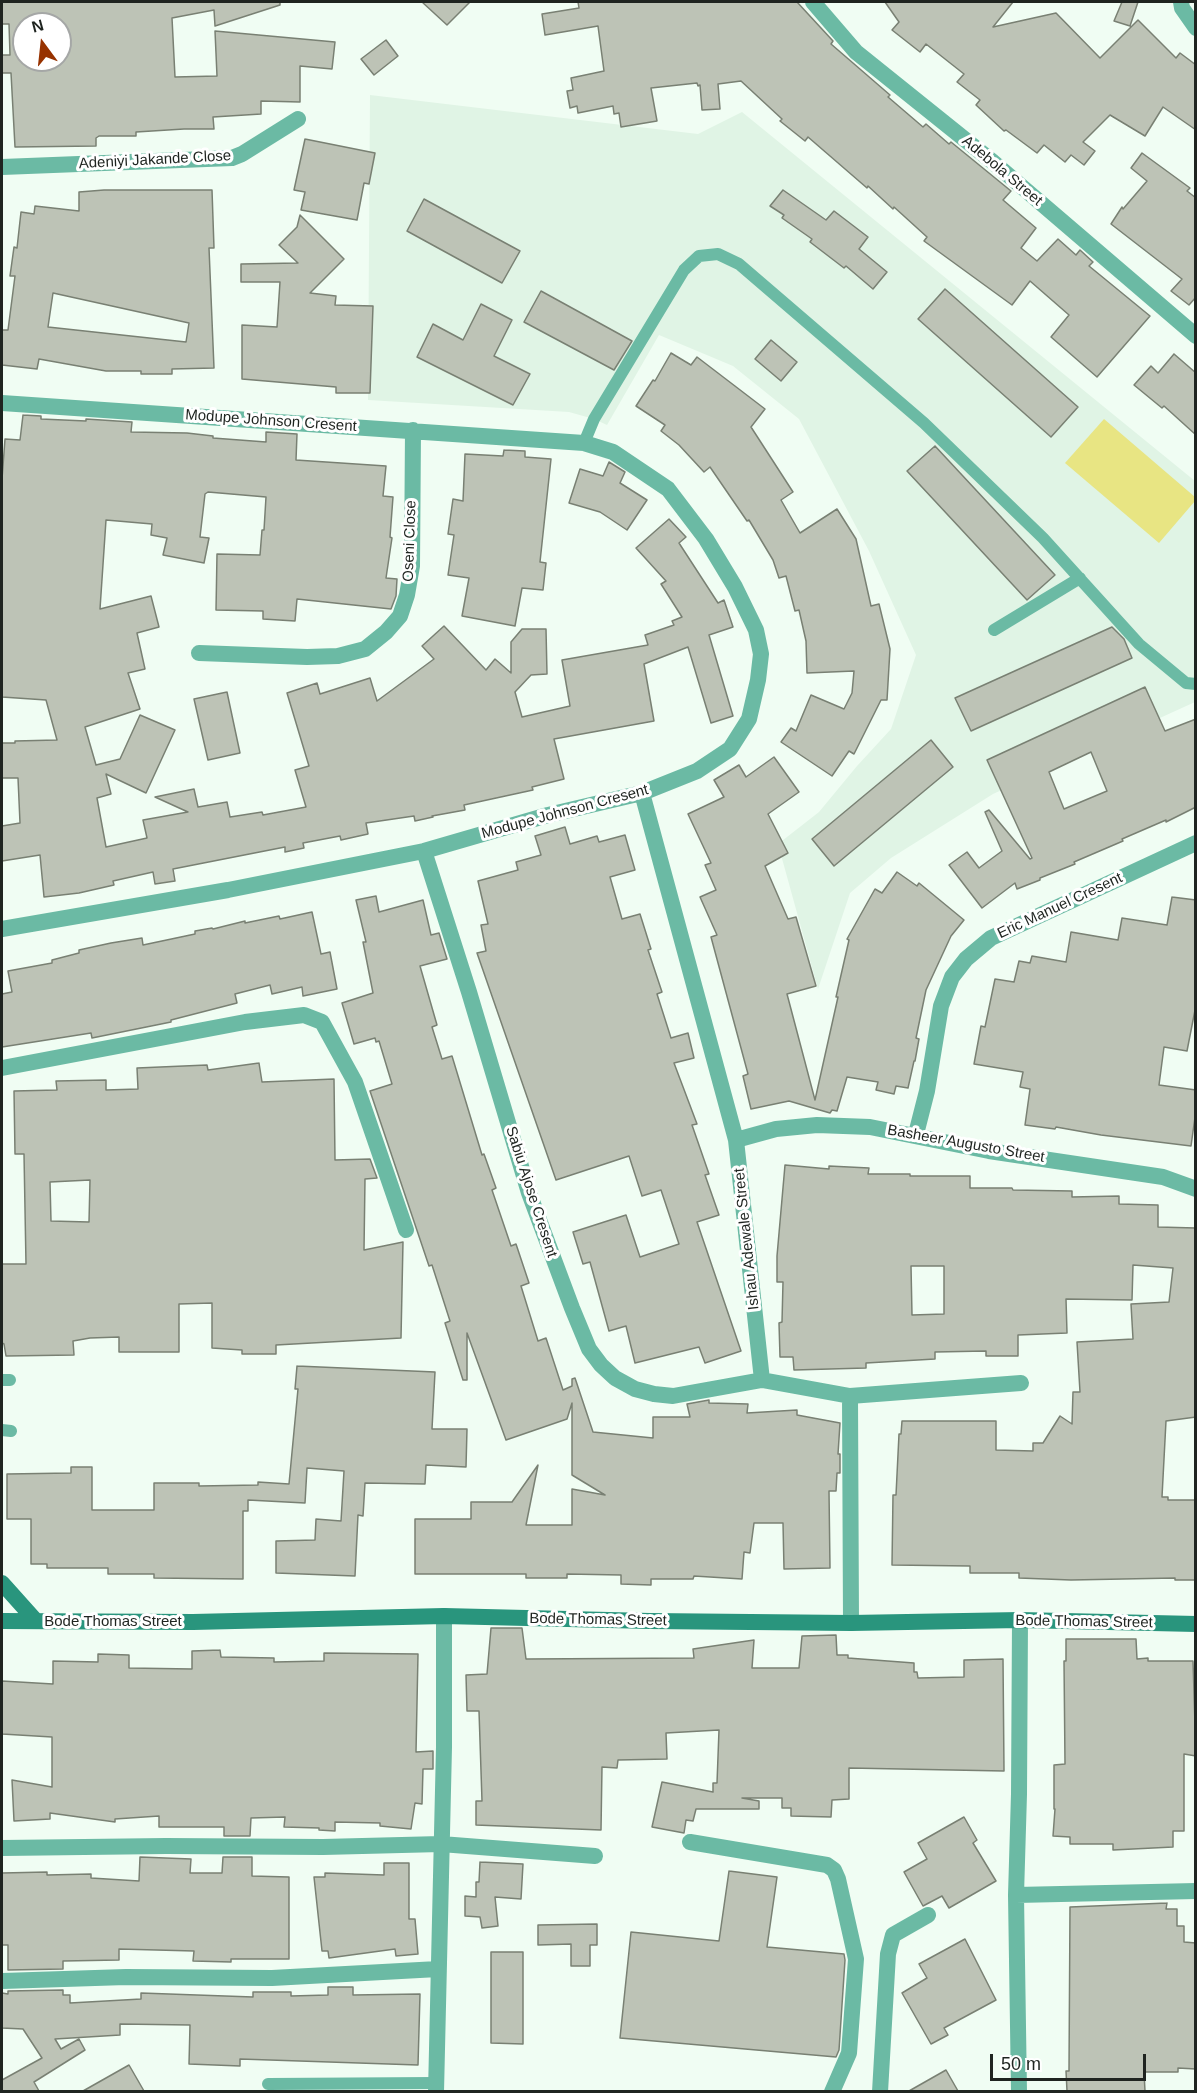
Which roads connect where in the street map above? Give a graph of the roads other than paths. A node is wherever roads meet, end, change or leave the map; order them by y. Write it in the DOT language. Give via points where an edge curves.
graph roads {
  1 [pos="813,2"];
  2 [pos="1180,2"];
  3 [pos="1196,28"];
  4 [pos="298,119"];
  5 [pos="2,167"];
  6 [pos="1196,336"];
  7 [pos="2,403"];
  8 [pos="413,430"];
  9 [pos="584,443"];
  10 [pos="1080,578"];
  11 [pos="994,630"];
  12 [pos="199,653"];
  13 [pos="1196,684"];
  14 [pos="642,793"];
  15 [pos="1196,843"];
  16 [pos="423,851"];
  17 [pos="2,929"];
  18 [pos="2,1068"];
  19 [pos="916,1134"];
  20 [pos="736,1140"];
  21 [pos="1196,1189"];
  22 [pos="406,1230"];
  23 [pos="762,1380"];
  24 [pos="1021,1383"];
  25 [pos="850,1396"];
  26 [pos="2,1582"];
  27 [pos="444,1616"];
  28 [pos="1020,1620"];
  29 [pos="2,1621"];
  30 [pos="36,1621"];
  31 [pos="851,1623"];
  32 [pos="1196,1624"];
  33 [pos="690,1842"];
  34 [pos="441,1844"];
  35 [pos="2,1848"];
  36 [pos="595,1856"];
  37 [pos="1196,1891"];
  38 [pos="1016,1894"];
  39 [pos="928,1915"];
  40 [pos="438,1969"];
  41 [pos="2,1981"];
  42 [pos="268,2084"];
  43 [pos="436,2087"];
  44 [pos="832,2091"];
  45 [pos="880,2091"];
  46 [pos="1019,2091"];
  1 -- 6 [label="street, Adebola Street" via="856,52 993,162"];
  2 -- 3 [label="street"];
  4 -- 5 [label="street, Adeniyi Jakande Close" via="232,158"];
  7 -- 8 [label="street, Modupe Johnson Cresent"];
  8 -- 9 [label="street, Modupe Johnson Cresent"];
  8 -- 12 [label="street, Oseni Close" via="412,566 400,616 386,632 364,649 338,656"];
  9 -- 10 [label="lane" via="594,419 684,270 699,256 718,254 740,264 924,423 1043,537"];
  9 -- 14 [label="street, Modupe Johnson Cresent" via="613,452 668,489 706,538 735,587 756,630 761,654 749,719 730,749 697,771"];
  10 -- 11 [label="lane"];
  10 -- 13 [label="lane" via="1138,644 1186,683"];
  14 -- 16 [label="street, Modupe Johnson Cresent"];
  14 -- 20 [label="street, Ishau Adewale Street"];
  15 -- 19 [label="street, Eric Manuel Cresent" via="992,938 966,959 952,977 941,1006"];
  16 -- 17 [label="street, Modupe Johnson Cresent"];
  16 -- 23 [label="street, Sabiu Ajose Cresent" via="529,1193 589,1349 615,1378 654,1394 673,1396"];
  18 -- 22 [label="street" via="245,1022 304,1015 322,1022 355,1082"];
  19 -- 20 [label="street, Basheer Augusto Street" via="870,1126 817,1125 776,1129"];
  19 -- 21 [label="street, Basheer Augusto Street" via="989,1151 1163,1177"];
  20 -- 23 [label="street, Ishau Adewale Street"];
  23 -- 25 [label="street"];
  24 -- 25 [label="street"];
  25 -- 31 [label="street"];
  26 -- 30 [label="main road"];
  27 -- 30 [label="main road, Bode Thomas Street"];
  27 -- 31 [label="main road, Bode Thomas Street"];
  27 -- 34 [label="street"];
  28 -- 31 [label="main road, Bode Thomas Street"];
  28 -- 32 [label="main road, Bode Thomas Street"];
  28 -- 38 [label="street"];
  29 -- 30 [label="main road, Bode Thomas Street"];
  33 -- 44 [label="street" via="827,1865 834,1870 856,1959 849,2053"];
  34 -- 35 [label="street"];
  34 -- 36 [label="street"];
  34 -- 40 [label="street"];
  37 -- 38 [label="street"];
  38 -- 46 [label="street"];
  39 -- 45 [label="street" via="893,1935 888,1954"];
  40 -- 41 [label="street" via="272,1978"];
  40 -- 43 [label="street"];
  42 -- 43 [label="lane"];
}
